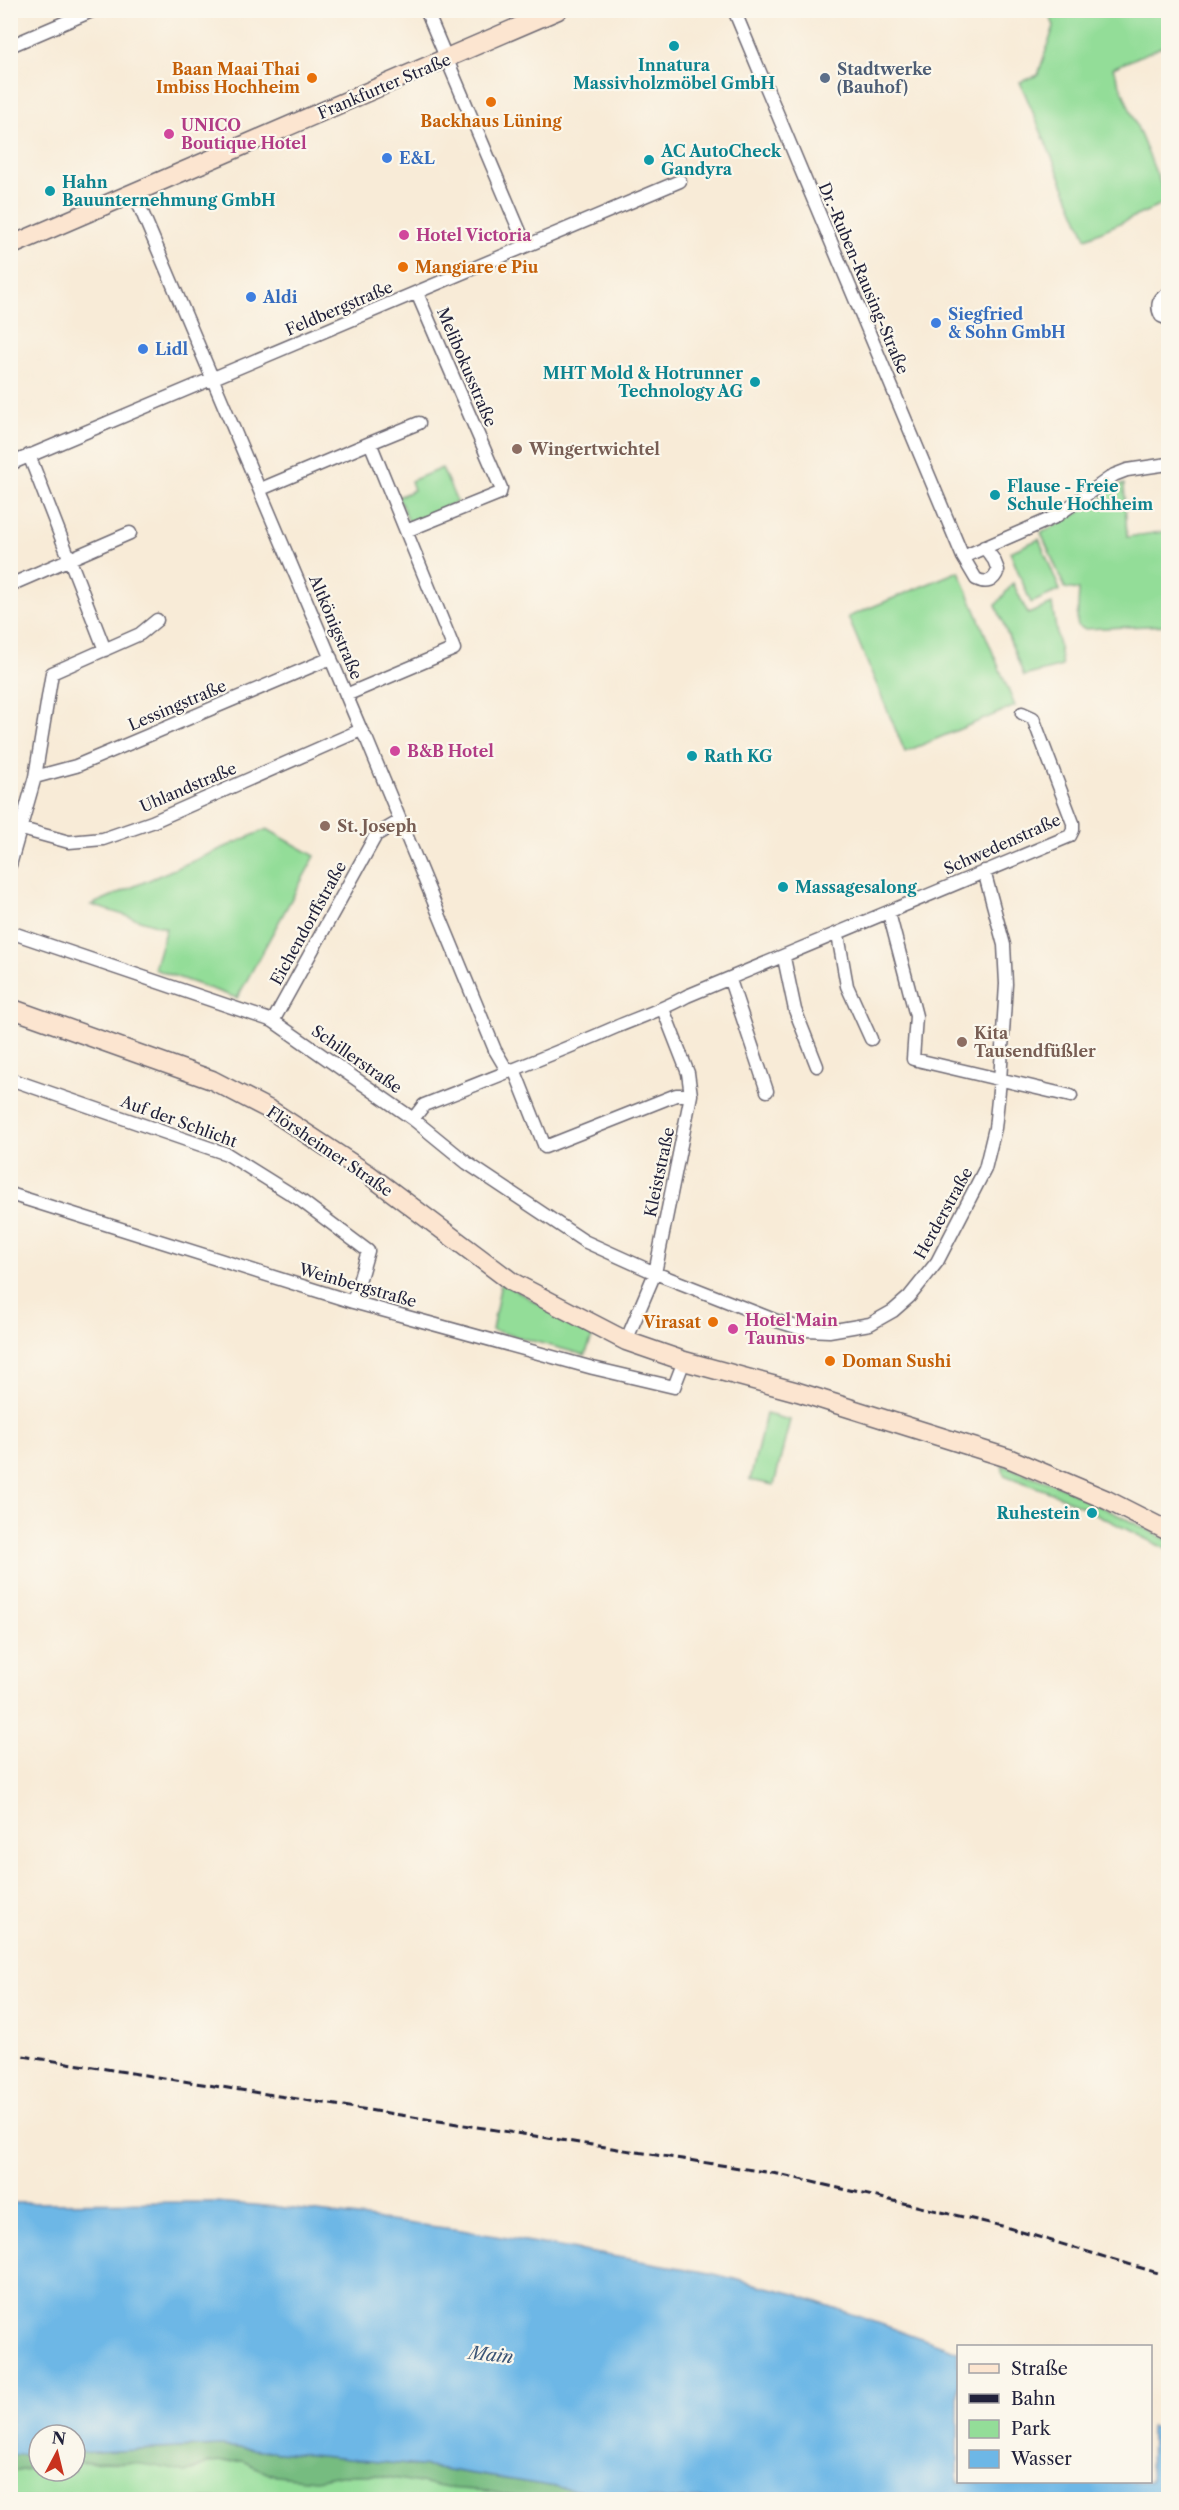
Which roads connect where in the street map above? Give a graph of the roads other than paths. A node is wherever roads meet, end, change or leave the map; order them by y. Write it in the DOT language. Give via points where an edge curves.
graph roads {
  1 [pos="94,10"];
  2 [pos="426,10"];
  3 [pos="558,10"];
  4 [pos="734,10"];
  5 [pos="10,46"];
  6 [pos="447,59"];
  7 [pos="680,181"];
  8 [pos="134,193"];
  9 [pos="10,246"];
  10 [pos="526,246"];
  11 [pos="417,293"];
  12 [pos="1168,294"];
  13 [pos="1168,319"];
  14 [pos="214,379"];
  15 [pos="419,423"];
  16 [pos="370,443"];
  17 [pos="29,455"];
  18 [pos="10,464"];
  19 [pos="1168,464"];
  20 [pos="261,489"];
  21 [pos="406,531"];
  22 [pos="130,533"];
  23 [pos="984,547"];
  24 [pos="963,557"];
  25 [pos="70,560"];
  26 [pos="10,585"];
  27 [pos="157,620"];
  28 [pos="105,650"];
  29 [pos="331,658"];
  30 [pos="346,695"];
  31 [pos="1022,713"];
  32 [pos="361,730"];
  33 [pos="35,777"];
  34 [pos="400,821"];
  35 [pos="22,829"];
  36 [pos="10,865"];
  37 [pos="984,871"];
  38 [pos="888,913"];
  39 [pos="10,932"];
  40 [pos="838,935"];
  41 [pos="784,958"];
  42 [pos="730,980"];
  43 [pos="10,1008"];
  44 [pos="663,1009"];
  45 [pos="273,1021"];
  46 [pos="871,1039"];
  47 [pos="817,1066"];
  48 [pos="511,1071"];
  49 [pos="10,1079"];
  50 [pos="1000,1081"];
  51 [pos="767,1091"];
  52 [pos="691,1095"];
  53 [pos="1071,1096"];
  54 [pos="413,1119"];
  55 [pos="10,1194"];
  56 [pos="655,1273"];
  57 [pos="353,1302"];
  58 [pos="626,1341"];
  59 [pos="684,1361"];
  60 [pos="1168,1531"];
  1 -- 5 [label="street"];
  2 -- 6 [label="street"];
  3 -- 6 [label="main road, Frankfurter Straße"];
  4 -- 24 [label="street, Dr.-Ruben-Rausing-Straße"];
  6 -- 8 [label="main road, Frankfurter Straße"];
  6 -- 10 [label="street"];
  7 -- 10 [label="street, Feldbergstraße"];
  8 -- 9 [label="main road, Frankfurter Straße"];
  8 -- 14 [label="street, Altkönigstraße"];
  10 -- 11 [label="street, Feldbergstraße"];
  11 -- 14 [label="street, Feldbergstraße"];
  11 -- 21 [label="street, Melibokusstraße" via="501,488 500,493"];
  12 -- 13 [label="street" via="1158,306 1161,316"];
  14 -- 17 [label="street, Feldbergstraße"];
  14 -- 20 [label="street, Altkönigstraße"];
  15 -- 16 [label="street"];
  16 -- 20 [label="street"];
  16 -- 21 [label="street"];
  17 -- 18 [label="street, Feldbergstraße"];
  17 -- 25 [label="street"];
  19 -- 23 [label="street" via="1114,475 1061,513"];
  20 -- 29 [label="street, Altkönigstraße"];
  21 -- 30 [label="street" via="454,649"];
  22 -- 25 [label="street"];
  23 -- 24 [label="street"];
  23 -- 24 [label="street, Dr.-Ruben-Rausing-Straße" via="998,570 992,580 976,579"];
  25 -- 26 [label="street"];
  25 -- 28 [label="street"];
  27 -- 28 [label="street" via="147,631"];
  28 -- 33 [label="street" via="50,675"];
  29 -- 30 [label="street, Altkönigstraße"];
  29 -- 33 [label="street, Lessingstraße" via="76,766"];
  30 -- 32 [label="street, Altkönigstraße"];
  31 -- 37 [label="street, Schwedenstraße" via="1033,718 1073,830 1070,836"];
  32 -- 34 [label="street, Altkönigstraße"];
  32 -- 35 [label="street, Uhlandstraße" via="152,822 103,839 69,842"];
  33 -- 35 [label="street"];
  34 -- 45 [label="street, Eichendorffstraße" via="376,835"];
  34 -- 48 [label="street, Altkönigstraße" via="495,1050"];
  35 -- 36 [label="street"];
  37 -- 38 [label="street, Schwedenstraße"];
  37 -- 50 [label="street, Herderstraße" via="1004,945 1006,984"];
  38 -- 40 [label="street, Schwedenstraße"];
  38 -- 50 [label="street" via="916,1016 913,1059"];
  39 -- 45 [label="street, Schillerstraße"];
  40 -- 41 [label="street, Schwedenstraße"];
  40 -- 46 [label="street" via="847,986"];
  41 -- 42 [label="street, Schwedenstraße"];
  41 -- 47 [label="street" via="795,1010"];
  42 -- 44 [label="street, Schwedenstraße"];
  42 -- 51 [label="street"];
  43 -- 58 [label="main road, Flörsheimer Straße" via="212,1080 272,1111 368,1174 513,1282"];
  44 -- 48 [label="street, Schwedenstraße"];
  44 -- 52 [label="street, Kleiststraße" via="688,1073"];
  45 -- 54 [label="street, Schillerstraße"];
  48 -- 52 [label="street" via="545,1147 676,1095"];
  48 -- 54 [label="street, Schwedenstraße" via="424,1105"];
  49 -- 57 [label="street, Auf der Schlicht" via="227,1154 299,1199 368,1251"];
  50 -- 53 [label="street"];
  50 -- 56 [label="street, Herderstraße" via="985,1169 962,1218 937,1262 909,1297 881,1319 855,1328 806,1330"];
  52 -- 56 [label="street, Kleiststraße"];
  54 -- 56 [label="street, Schillerstraße" via="467,1163 584,1241"];
  55 -- 57 [label="street, Weinbergstraße"];
  56 -- 58 [label="street, Kleiststraße"];
  57 -- 59 [label="street, Weinbergstraße" via="674,1387"];
  58 -- 59 [label="main road, Flörsheimer Straße"];
  59 -- 60 [label="main road, Flörsheimer Straße" via="1008,1458"];
}
